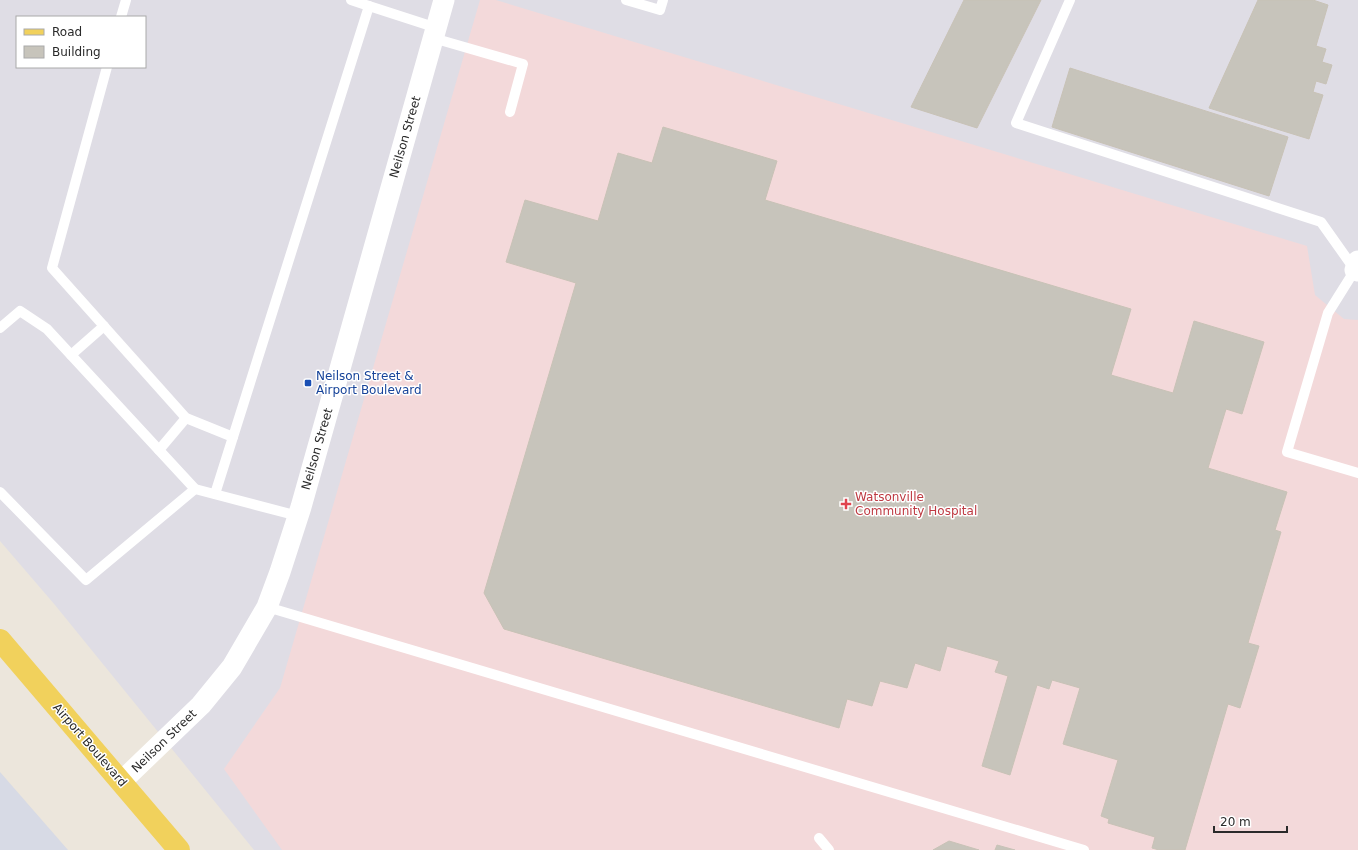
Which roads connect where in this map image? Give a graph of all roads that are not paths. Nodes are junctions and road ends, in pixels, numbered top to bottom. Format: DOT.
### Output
graph roads {
  1 [pos="126,0"];
  2 [pos="351,0"];
  3 [pos="444,0"];
  4 [pos="626,0"];
  5 [pos="663,0"];
  6 [pos="1070,0"];
  7 [pos="369,6"];
  8 [pos="121,16"];
  9 [pos="435,33"];
  10 [pos="107,68"];
  11 [pos="510,112"];
  12 [pos="1357,268"];
  13 [pos="104,326"];
  14 [pos="0,328"];
  15 [pos="71,355"];
  16 [pos="186,418"];
  17 [pos="233,437"];
  18 [pos="159,450"];
  19 [pos="1358,473"];
  20 [pos="195,489"];
  21 [pos="0,492"];
  22 [pos="215,494"];
  23 [pos="298,516"];
  24 [pos="267,607"];
  25 [pos="0,640"];
  26 [pos="121,782"];
  27 [pos="819,838"];
  28 [pos="179,850"];
  29 [pos="829,850"];
  30 [pos="1084,850"];
  1 -- 8 [label="lane"];
  2 -- 7 [label="lane"];
  3 -- 9 [label="street, Neilson Street"];
  4 -- 5 [label="lane"];
  6 -- 12 [label="lane"];
  7 -- 9 [label="lane"];
  7 -- 17 [label="lane"];
  9 -- 11 [label="lane"];
  9 -- 23 [label="street, Neilson Street"];
  10 -- 13 [label="lane"];
  12 -- 19 [label="lane"];
  13 -- 15 [label="lane"];
  13 -- 16 [label="lane"];
  14 -- 15 [label="lane"];
  15 -- 18 [label="lane"];
  16 -- 17 [label="lane"];
  16 -- 18 [label="lane"];
  17 -- 22 [label="lane"];
  18 -- 20 [label="lane"];
  20 -- 21 [label="lane"];
  20 -- 22 [label="lane"];
  22 -- 23 [label="lane"];
  23 -- 24 [label="street, Neilson Street"];
  24 -- 26 [label="street, Neilson Street"];
  24 -- 30 [label="lane"];
  25 -- 26 [label="main road, Airport Boulevard"];
  26 -- 28 [label="main road, Airport Boulevard"];
  27 -- 29 [label="lane"];
}
